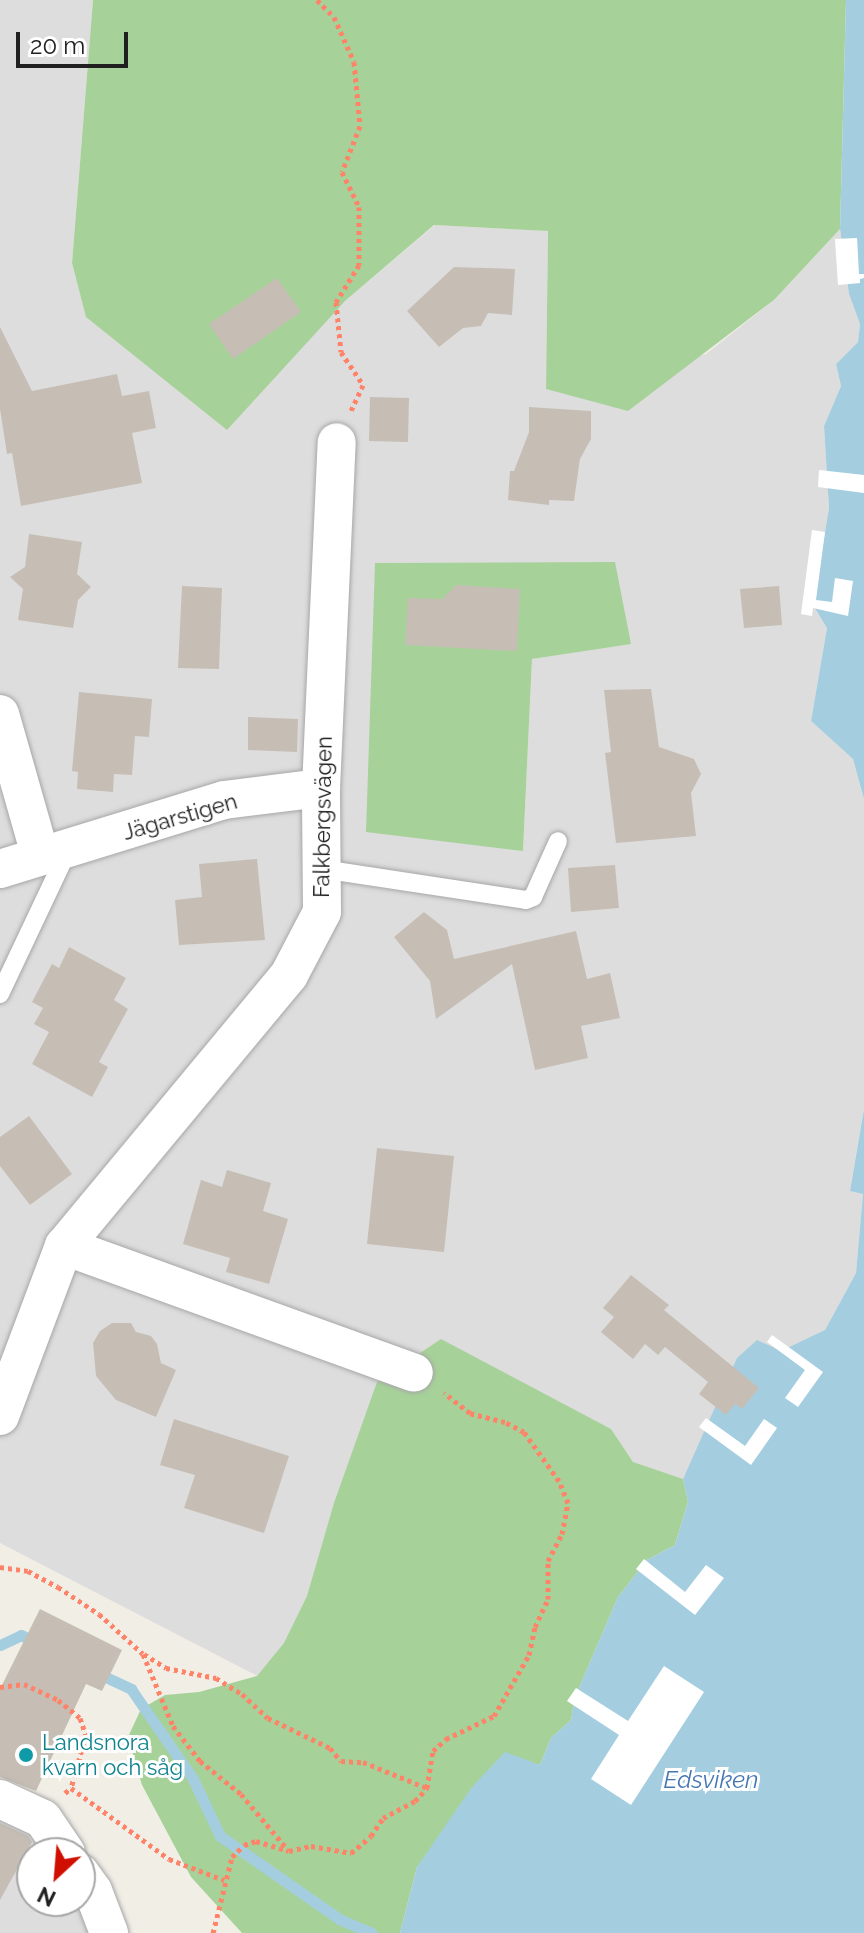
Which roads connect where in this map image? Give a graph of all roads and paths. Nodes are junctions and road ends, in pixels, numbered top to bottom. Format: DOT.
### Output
graph roads {
  1 [pos="317,0"];
  2 [pos="337,442"];
  3 [pos="0,714"];
  4 [pos="321,788"];
  5 [pos="558,841"];
  6 [pos="54,852"];
  7 [pos="0,869"];
  8 [pos="322,869"];
  9 [pos="0,994"];
  10 [pos="64,1246"];
  11 [pos="426,1380"];
  12 [pos="0,1416"];
  13 [pos="0,1567"];
  14 [pos="143,1654"];
  15 [pos="0,1687"];
  16 [pos="71,1788"];
  17 [pos="427,1788"];
  18 [pos="0,1799"];
  19 [pos="37,1816"];
  20 [pos="53,1837"];
  21 [pos="289,1851"];
  22 [pos="224,1880"];
  23 [pos="96,1899"];
  24 [pos="109,1933"];
  25 [pos="213,1933"];
  1 -- 2 [label="path"];
  2 -- 4 [label="street, Falkbergsvägen"];
  3 -- 6 [label="street"];
  4 -- 6 [label="street, Jägarstigen"];
  4 -- 8 [label="street, Falkbergsvägen"];
  5 -- 8 [label="lane"];
  6 -- 7 [label="street, Jägarstigen"];
  6 -- 9 [label="lane"];
  8 -- 10 [label="street, Falkbergsvägen"];
  10 -- 11 [label="street"];
  10 -- 12 [label="street, Falkbergsvägen"];
  11 -- 17 [label="path"];
  13 -- 14 [label="path"];
  14 -- 17 [label="path"];
  14 -- 21 [label="path"];
  15 -- 16 [label="path"];
  16 -- 19 [label="path"];
  16 -- 22 [label="path"];
  17 -- 21 [label="path"];
  18 -- 19 [label="street"];
  19 -- 20 [label="street"];
  21 -- 22 [label="path"];
  22 -- 25 [label="path"];
  23 -- 24 [label="street"];
}
